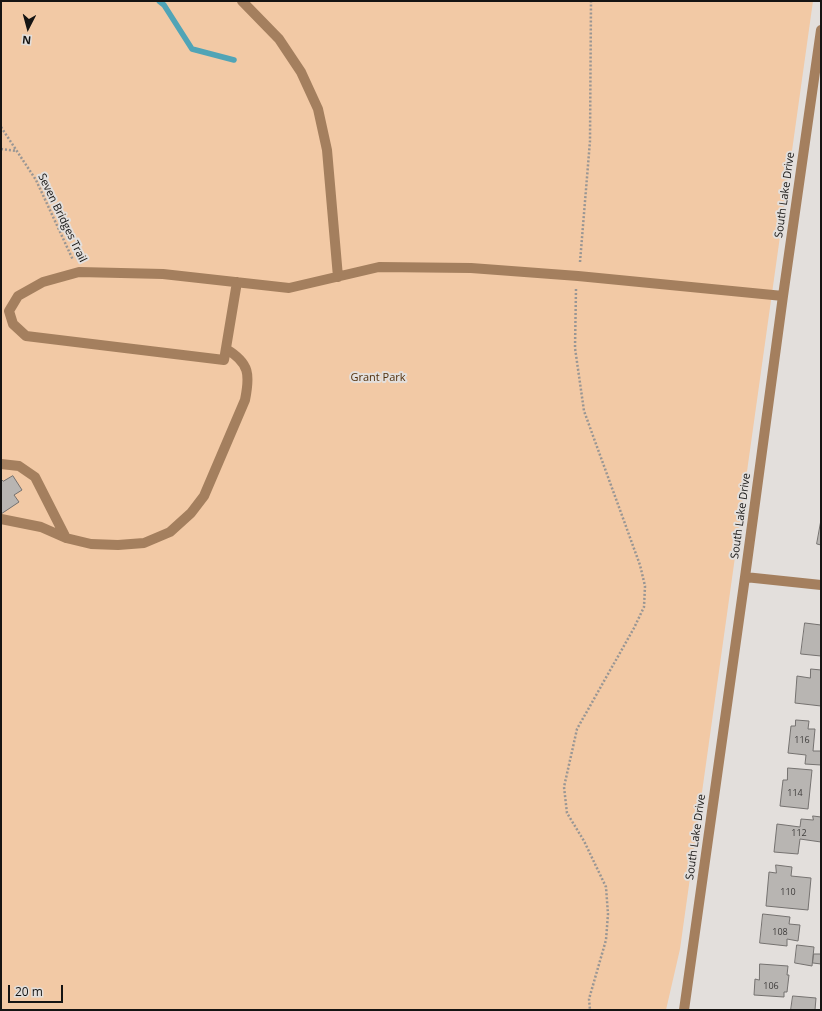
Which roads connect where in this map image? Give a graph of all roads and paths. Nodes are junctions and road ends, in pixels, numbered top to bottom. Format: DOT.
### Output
graph roads {
  1 [pos="242,1"];
  2 [pos="591,1"];
  3 [pos="821,30"];
  4 [pos="1,128"];
  5 [pos="1,149"];
  6 [pos="17,152"];
  7 [pos="580,265"];
  8 [pos="79,272"];
  9 [pos="338,277"];
  10 [pos="237,282"];
  11 [pos="576,288"];
  12 [pos="783,296"];
  13 [pos="226,348"];
  14 [pos="1,464"];
  15 [pos="1,518"];
  16 [pos="66,538"];
  17 [pos="745,577"];
  18 [pos="821,585"];
  19 [pos="683,1008"];
  20 [pos="590,1010"];
  1 -- 9 [label="street"];
  2 -- 7 [label="path"];
  3 -- 12 [label="street, South Lake Drive"];
  4 -- 6 [label="path, Seven Bridges Trail"];
  5 -- 6 [label="path"];
  6 -- 8 [label="path, Seven Bridges Trail"];
  8 -- 10 [label="street"];
  8 -- 13 [label="street"];
  9 -- 10 [label="street"];
  9 -- 12 [label="street"];
  10 -- 13 [label="street"];
  11 -- 20 [label="path"];
  12 -- 17 [label="street, South Lake Drive"];
  13 -- 16 [label="street"];
  14 -- 16 [label="street"];
  15 -- 16 [label="street"];
  17 -- 18 [label="street"];
  17 -- 19 [label="street, South Lake Drive"];
}
